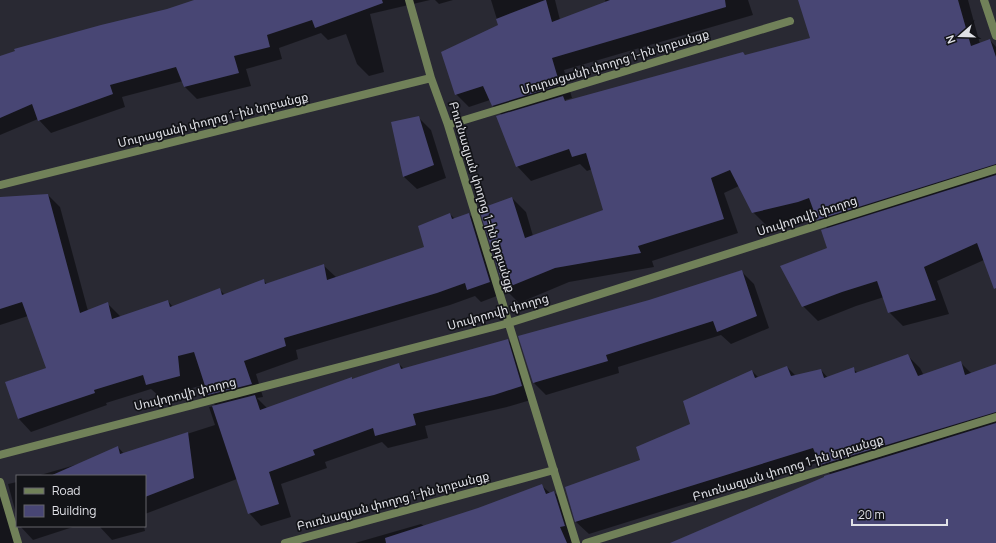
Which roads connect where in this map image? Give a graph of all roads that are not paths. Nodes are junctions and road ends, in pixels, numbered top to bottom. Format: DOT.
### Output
graph roads {
  1 [pos="408,0"];
  2 [pos="984,0"];
  3 [pos="790,21"];
  4 [pos="996,36"];
  5 [pos="431,78"];
  6 [pos="448,125"];
  7 [pos="996,169"];
  8 [pos="0,185"];
  9 [pos="509,324"];
  10 [pos="996,417"];
  11 [pos="0,454"];
  12 [pos="554,470"];
  13 [pos="0,482"];
  14 [pos="18,543"];
  15 [pos="285,543"];
  16 [pos="576,543"];
  17 [pos="586,543"];
  1 -- 5 [label="street, Բուռնազյան փողոց 1-ին նրբանցք"];
  2 -- 4 [label="street"];
  3 -- 6 [label="street, Մուրացանի փողոց 1-ին նրբանցք"];
  5 -- 6 [label="street, Բուռնազյան փողոց 1-ին նրբանցք"];
  5 -- 8 [label="street, Մուրացանի փողոց 1-ին նրբանցք"];
  6 -- 9 [label="street, Բուռնազյան փողոց 1-ին նրբանցք"];
  7 -- 9 [label="street, Սուվորովի փողոց"];
  9 -- 11 [label="street, Սուվորովի փողոց"];
  9 -- 12 [label="street, Բուռնազյան փողոց 1-ին նրբանցք"];
  10 -- 17 [label="street, Բուռնազյան փողոց 1-ին նրբանցք"];
  12 -- 15 [label="street, Բուռնազյան փողոց 1-ին նրբանցք"];
  12 -- 16 [label="street, Բուռնազյան փողոց 1-ին նրբանցք"];
  13 -- 14 [label="street"];
}
